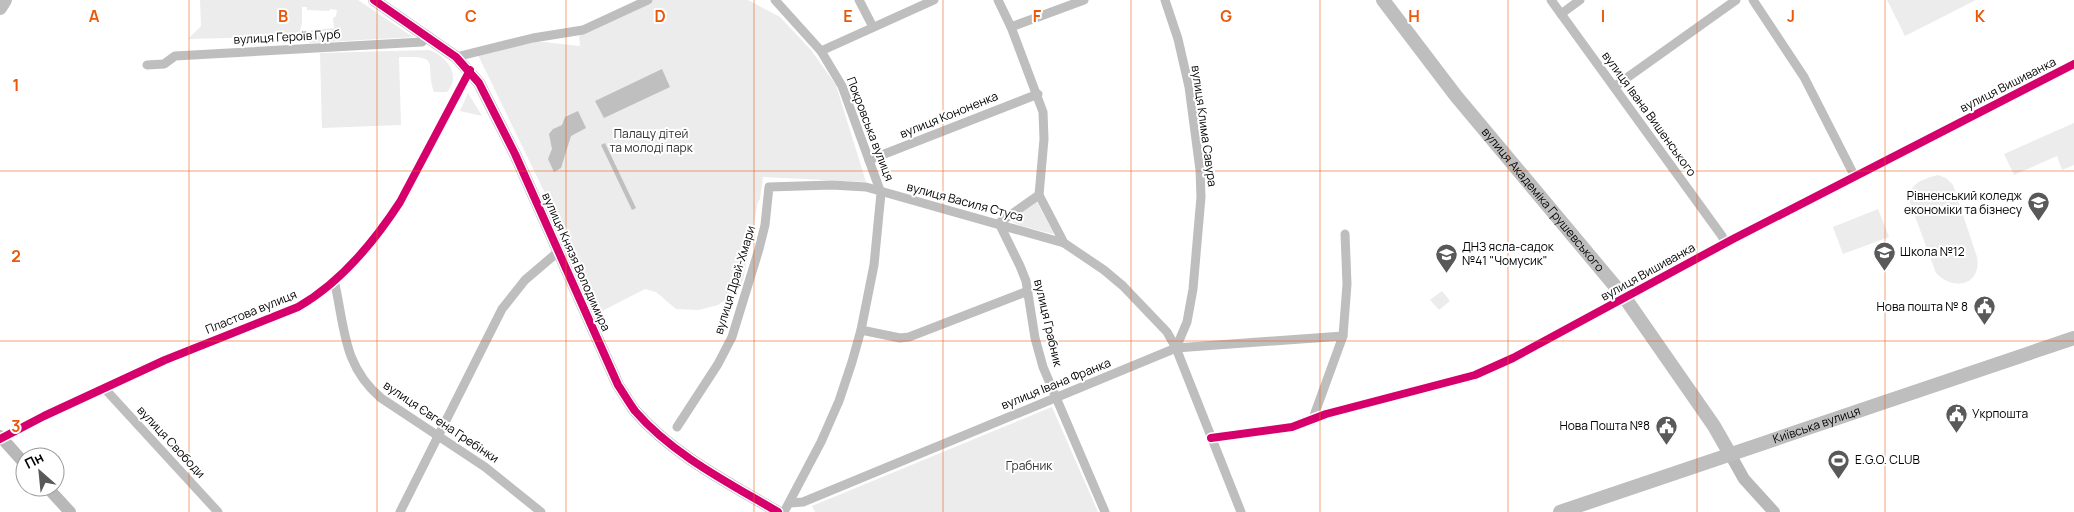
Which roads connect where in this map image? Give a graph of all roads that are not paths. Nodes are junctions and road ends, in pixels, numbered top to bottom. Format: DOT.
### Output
graph roads {
  1 [pos="5,0"];
  2 [pos="374,0"];
  3 [pos="648,0"];
  4 [pos="775,0"];
  5 [pos="860,0"];
  6 [pos="934,0"];
  7 [pos="998,0"];
  8 [pos="1084,0"];
  9 [pos="1166,0"];
  10 [pos="1383,0"];
  11 [pos="1551,0"];
  12 [pos="1580,0"];
  13 [pos="1736,0"];
  14 [pos="1753,0"];
  15 [pos="0,8"];
  16 [pos="1561,14"];
  17 [pos="873,27"];
  18 [pos="1011,27"];
  19 [pos="428,36"];
  20 [pos="821,51"];
  21 [pos="456,57"];
  22 [pos="2074,64"];
  23 [pos="147,65"];
  24 [pos="470,70"];
  25 [pos="1614,88"];
  26 [pos="1038,94"];
  27 [pos="869,160"];
  28 [pos="1856,177"];
  29 [pos="769,187"];
  30 [pos="880,193"];
  31 [pos="1039,195"];
  32 [pos="999,223"];
  33 [pos="1345,234"];
  34 [pos="1064,243"];
  35 [pos="1725,243"];
  36 [pos="559,251"];
  37 [pos="334,280"];
  38 [pos="1028,291"];
  39 [pos="1625,298"];
  40 [pos="861,330"];
  41 [pos="1343,336"];
  42 [pos="2074,338"];
  43 [pos="1176,348"];
  44 [pos="105,389"];
  45 [pos="1056,397"];
  46 [pos="1312,421"];
  47 [pos="678,427"];
  48 [pos="438,437"];
  49 [pos="1,438"];
  50 [pos="1211,438"];
  51 [pos="15,453"];
  52 [pos="1730,454"];
  53 [pos="56,497"];
  54 [pos="790,503"];
  55 [pos="70,512"];
  56 [pos="218,512"];
  57 [pos="400,512"];
  58 [pos="541,512"];
  59 [pos="778,512"];
  60 [pos="784,512"];
  61 [pos="1106,512"];
  62 [pos="1241,512"];
  63 [pos="1560,512"];
  64 [pos="1774,512"];
  1 -- 15 [label="main road"];
  2 -- 19 [label="street, вулиця Князя Володимира"];
  3 -- 21 [label="street"];
  4 -- 20 [label="street, Покровська вулиця"];
  5 -- 17 [label="street"];
  6 -- 17 [label="street"];
  7 -- 18 [label="street"];
  8 -- 18 [label="street"];
  9 -- 43 [label="street, вулиця Клима Савура"];
  10 -- 39 [label="main road, вулиця Академіка Грушевського"];
  11 -- 16 [label="street, вулиця Івана Вишенського"];
  12 -- 16 [label="street"];
  13 -- 25 [label="street"];
  14 -- 28 [label="street"];
  16 -- 25 [label="street, вулиця Івана Вишенського"];
  17 -- 20 [label="street"];
  18 -- 26 [label="street"];
  19 -- 21 [label="street, вулиця Князя Володимира"];
  19 -- 23 [label="street, вулиця Героїв Гурб"];
  20 -- 27 [label="street, Покровська вулиця"];
  21 -- 24 [label="street, вулиця Князя Володимира"];
  22 -- 28 [label="street, вулиця Вишиванка"];
  24 -- 36 [label="street, вулиця Князя Володимира"];
  24 -- 37 [label="street, Пластова вулиця"];
  25 -- 35 [label="street, вулиця Івана Вишенського"];
  26 -- 27 [label="street, вулиця Кононенка"];
  26 -- 31 [label="street"];
  27 -- 30 [label="street, Покровська вулиця"];
  28 -- 35 [label="street, вулиця Вишиванка"];
  29 -- 30 [label="street, вулиця Василя Стуса"];
  29 -- 47 [label="street, вулиця Драй-Хмари"];
  30 -- 32 [label="street, вулиця Василя Стуса"];
  30 -- 40 [label="street, Покровська вулиця"];
  31 -- 32 [label="street"];
  31 -- 34 [label="street"];
  32 -- 34 [label="street, вулиця Василя Стуса"];
  32 -- 38 [label="street, вулиця Грабник"];
  33 -- 41 [label="street"];
  34 -- 43 [label="street"];
  35 -- 39 [label="street, вулиця Вишиванка"];
  36 -- 48 [label="street"];
  36 -- 59 [label="street, вулиця Князя Володимира"];
  37 -- 44 [label="street, Пластова вулиця"];
  37 -- 48 [label="street, вулиця Євгена Гребінки"];
  38 -- 40 [label="street"];
  38 -- 45 [label="street, вулиця Грабник"];
  39 -- 46 [label="street, вулиця Вишиванка"];
  39 -- 52 [label="main road, вулиця Академіка Грушевського"];
  40 -- 54 [label="street, Покровська вулиця"];
  41 -- 43 [label="street, вулиця Івана Франка"];
  41 -- 46 [label="street"];
  42 -- 52 [label="main road, Київська вулиця"];
  43 -- 45 [label="street, вулиця Івана Франка"];
  43 -- 50 [label="street"];
  44 -- 49 [label="street, Пластова вулиця"];
  44 -- 56 [label="street, вулиця Свободи"];
  45 -- 54 [label="street, вулиця Івана Франка"];
  45 -- 61 [label="street, вулиця Грабник"];
  46 -- 50 [label="street, вулиця Вишиванка"];
  48 -- 57 [label="street"];
  48 -- 58 [label="street, вулиця Євгена Гребінки"];
  49 -- 51 [label="street"];
  50 -- 62 [label="street"];
  52 -- 63 [label="main road, Київська вулиця"];
  52 -- 64 [label="street"];
  53 -- 55 [label="street"];
  54 -- 60 [label="street, Покровська вулиця"];
}
